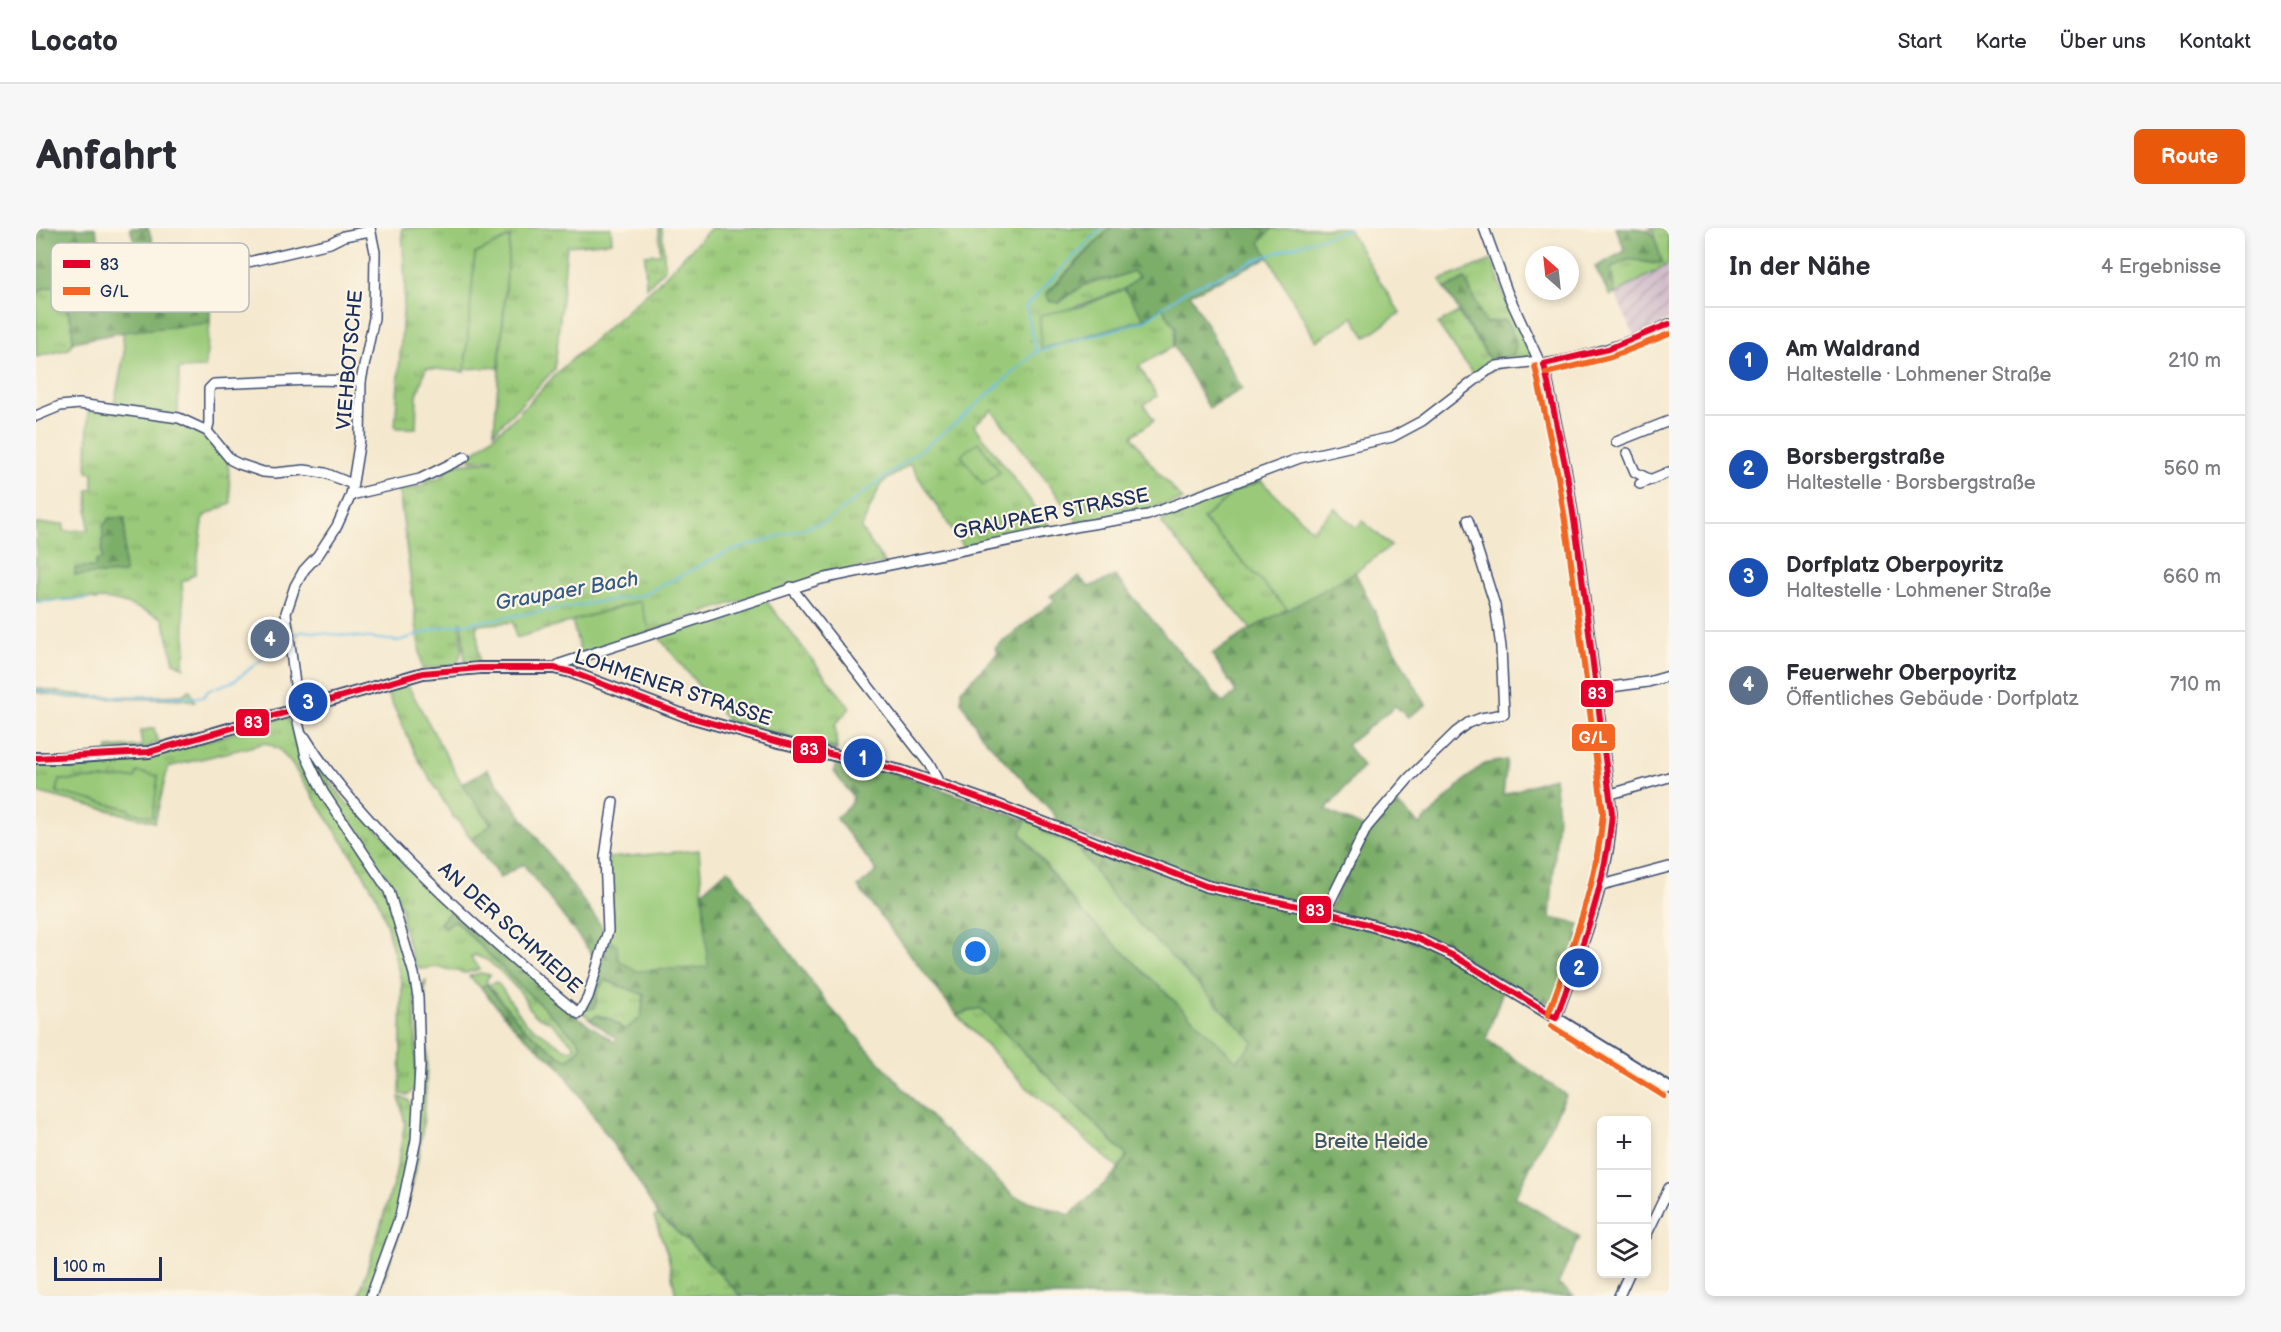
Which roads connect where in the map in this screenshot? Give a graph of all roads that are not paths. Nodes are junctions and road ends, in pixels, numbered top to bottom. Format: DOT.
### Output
graph roads {
  1 [pos="1484,228"];
  2 [pos="370,229"];
  3 [pos="249,262"];
  4 [pos="1669,324"];
  5 [pos="1541,363"];
  6 [pos="362,381"];
  7 [pos="36,416"];
  8 [pos="1669,421"];
  9 [pos="207,431"];
  10 [pos="1616,442"];
  11 [pos="1627,453"];
  12 [pos="465,457"];
  13 [pos="1669,472"];
  14 [pos="1651,480"];
  15 [pos="352,484"];
  16 [pos="1640,484"];
  17 [pos="351,495"];
  18 [pos="1468,520"];
  19 [pos="790,587"];
  20 [pos="554,668"];
  21 [pos="1669,676"];
  22 [pos="1596,689"];
  23 [pos="296,710"];
  24 [pos="300,730"];
  25 [pos="36,758"];
  26 [pos="1669,777"];
  27 [pos="936,783"];
  28 [pos="1611,794"];
  29 [pos="613,802"];
  30 [pos="1669,867"];
  31 [pos="1602,885"];
  32 [pos="1325,912"];
  33 [pos="1556,1018"];
  34 [pos="1669,1088"];
  35 [pos="1669,1188"];
  36 [pos="1651,1227"];
  37 [pos="1627,1278"];
  38 [pos="371,1296"];
  39 [pos="1618,1296"];
  1 -- 5 [label="street"];
  2 -- 3 [label="street"];
  2 -- 6 [label="street, VIEHBOTSCHE"];
  4 -- 5 [label="street, GRAUPAER STRASSE"];
  5 -- 19 [label="street, GRAUPAER STRASSE"];
  5 -- 22 [label="street"];
  6 -- 9 [label="street"];
  6 -- 15 [label="street, VIEHBOTSCHE"];
  7 -- 9 [label="street"];
  8 -- 10 [label="street"];
  9 -- 15 [label="street"];
  11 -- 14 [label="street"];
  12 -- 17 [label="street"];
  13 -- 14 [label="street"];
  14 -- 16 [label="street"];
  15 -- 17 [label="street, VIEHBOTSCHE"];
  17 -- 23 [label="street, VIEHBOTSCHE"];
  18 -- 32 [label="street"];
  19 -- 20 [label="street, GRAUPAER STRASSE"];
  19 -- 27 [label="street"];
  20 -- 23 [label="main road, LOHMENER STRASSE"];
  20 -- 27 [label="main road, LOHMENER STRASSE"];
  21 -- 22 [label="street"];
  22 -- 28 [label="street"];
  23 -- 24 [label="street, VIEHBOTSCHE"];
  23 -- 25 [label="main road, LOHMENER STRASSE"];
  24 -- 29 [label="street, AN DER SCHMIEDE"];
  24 -- 38 [label="street, VIEHBOTSCHE"];
  26 -- 28 [label="street"];
  27 -- 32 [label="main road, LOHMENER STRASSE"];
  28 -- 31 [label="street"];
  30 -- 31 [label="street"];
  31 -- 33 [label="street"];
  32 -- 33 [label="main road, LOHMENER STRASSE"];
  33 -- 34 [label="main road, LOHMENER STRASSE"];
  35 -- 36 [label="street"];
  37 -- 39 [label="street"];
}
